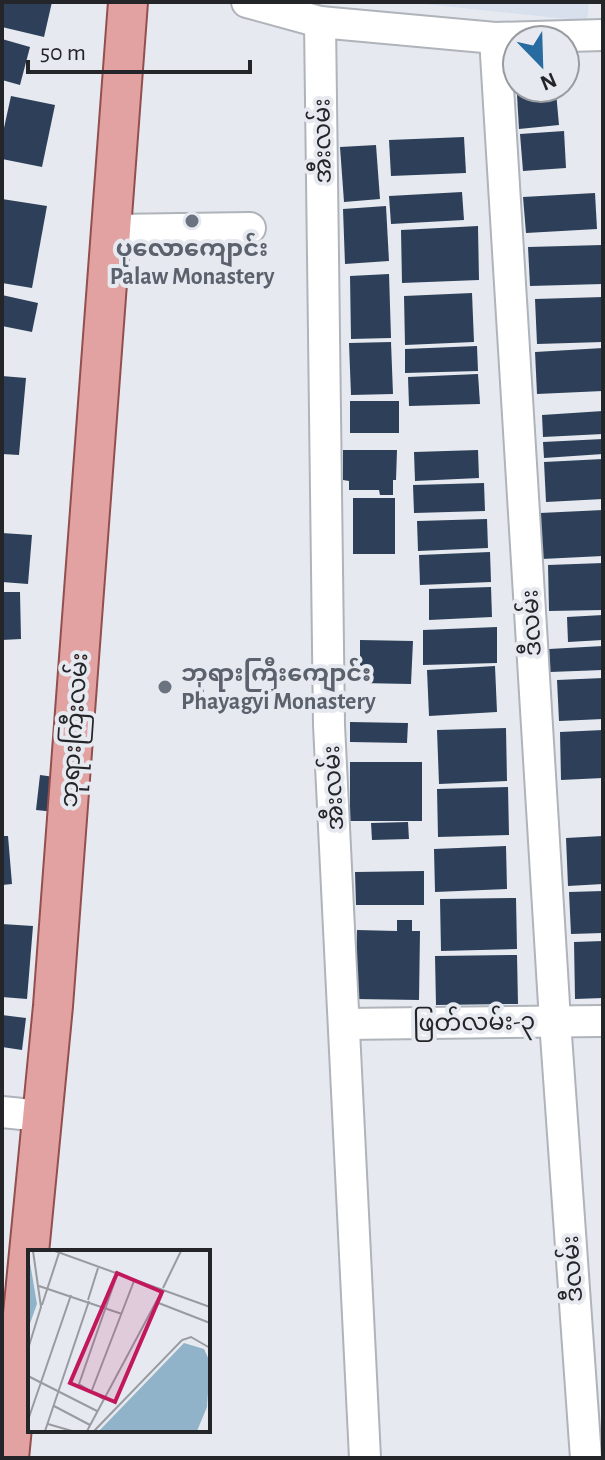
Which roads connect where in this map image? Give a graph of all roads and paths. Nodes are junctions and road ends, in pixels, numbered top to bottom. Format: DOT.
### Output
graph roads {
  1 [pos="128,2"];
  2 [pos="247,2"];
  3 [pos="320,22"];
  4 [pos="603,35"];
  5 [pos="495,38"];
  6 [pos="250,228"];
  7 [pos="113,230"];
  8 [pos="555,1021"];
  9 [pos="603,1021"];
  10 [pos="345,1024"];
  11 [pos="2,1112"];
  12 [pos="42,1116"];
  13 [pos="12,1326"];
  14 [pos="9,1458"];
  15 [pos="365,1458"];
  16 [pos="586,1458"];
  1 -- 7 [label="main road, ဘုရားကြီးလမ်း"];
  2 -- 3 [label="street"];
  3 -- 5 [label="street"];
  3 -- 10 [label="street, အီးလမ်း"];
  4 -- 5 [label="street"];
  5 -- 8 [label="street, ဒီလမ်း"];
  6 -- 7 [label="street"];
  7 -- 12 [label="main road, ဘုရားကြီးလမ်း"];
  8 -- 9 [label="street, ဖြတ်လမ်း-၃"];
  8 -- 10 [label="street, ဖြတ်လမ်း-၃"];
  8 -- 16 [label="street, ဒီလမ်း"];
  10 -- 15 [label="street, အီးလမ်း"];
  11 -- 12 [label="street"];
  12 -- 13 [label="main road, ဘုရားကြီးလမ်း"];
  13 -- 14 [label="main road, ဘုရားကြီးလမ်း"];
}
